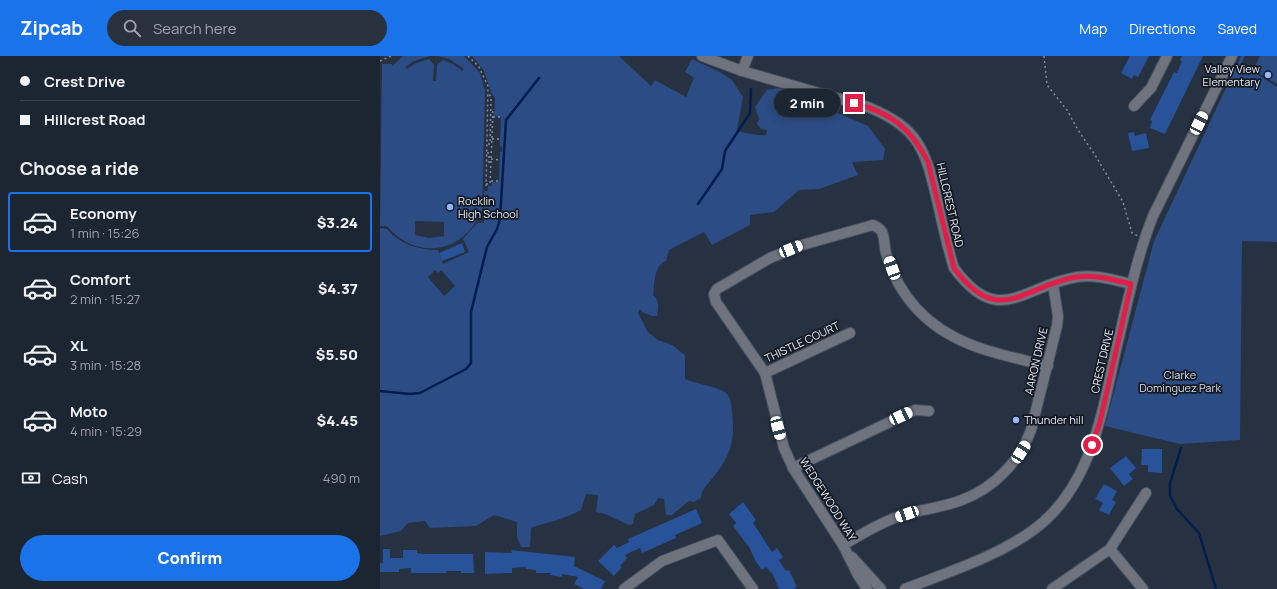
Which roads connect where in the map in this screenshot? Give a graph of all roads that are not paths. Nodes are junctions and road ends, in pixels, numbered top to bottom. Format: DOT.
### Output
graph roads {
  1 [pos="702,56"];
  2 [pos="748,56"];
  3 [pos="1167,56"];
  4 [pos="1232,56"];
  5 [pos="742,71"];
  6 [pos="1134,106"];
  7 [pos="1053,284"];
  8 [pos="1131,284"];
  9 [pos="850,333"];
  10 [pos="1048,366"];
  11 [pos="765,373"];
  12 [pos="929,411"];
  13 [pos="793,468"];
  14 [pos="1146,492"];
  15 [pos="843,545"];
  16 [pos="1110,549"];
  17 [pos="862,573"];
  18 [pos="624,589"];
  19 [pos="753,589"];
  20 [pos="867,589"];
  21 [pos="881,589"];
  22 [pos="905,589"];
  23 [pos="1052,589"];
  24 [pos="1143,589"];
  1 -- 5 [label="street, HILLCREST ROAD"];
  2 -- 5 [label="street"];
  3 -- 6 [label="street"];
  4 -- 8 [label="street, CREST DRIVE"];
  5 -- 7 [label="street, HILLCREST ROAD"];
  7 -- 8 [label="street, HILLCREST ROAD"];
  7 -- 10 [label="street, AARON DRIVE"];
  8 -- 22 [label="street, CREST DRIVE"];
  9 -- 11 [label="street, THISTLE COURT"];
  10 -- 11 [label="street, WEDGEWOOD WAY"];
  10 -- 15 [label="street, AARON DRIVE"];
  11 -- 13 [label="street, WEDGEWOOD WAY"];
  12 -- 13 [label="street"];
  13 -- 15 [label="street, WEDGEWOOD WAY"];
  14 -- 16 [label="street"];
  15 -- 17 [label="street, WEDGEWOOD WAY"];
  16 -- 23 [label="street"];
  16 -- 24 [label="street"];
  17 -- 20 [label="street, WEDGEWOOD WAY"];
  17 -- 21 [label="street, WEDGEWOOD WAY"];
  18 -- 19 [label="street"];
}
